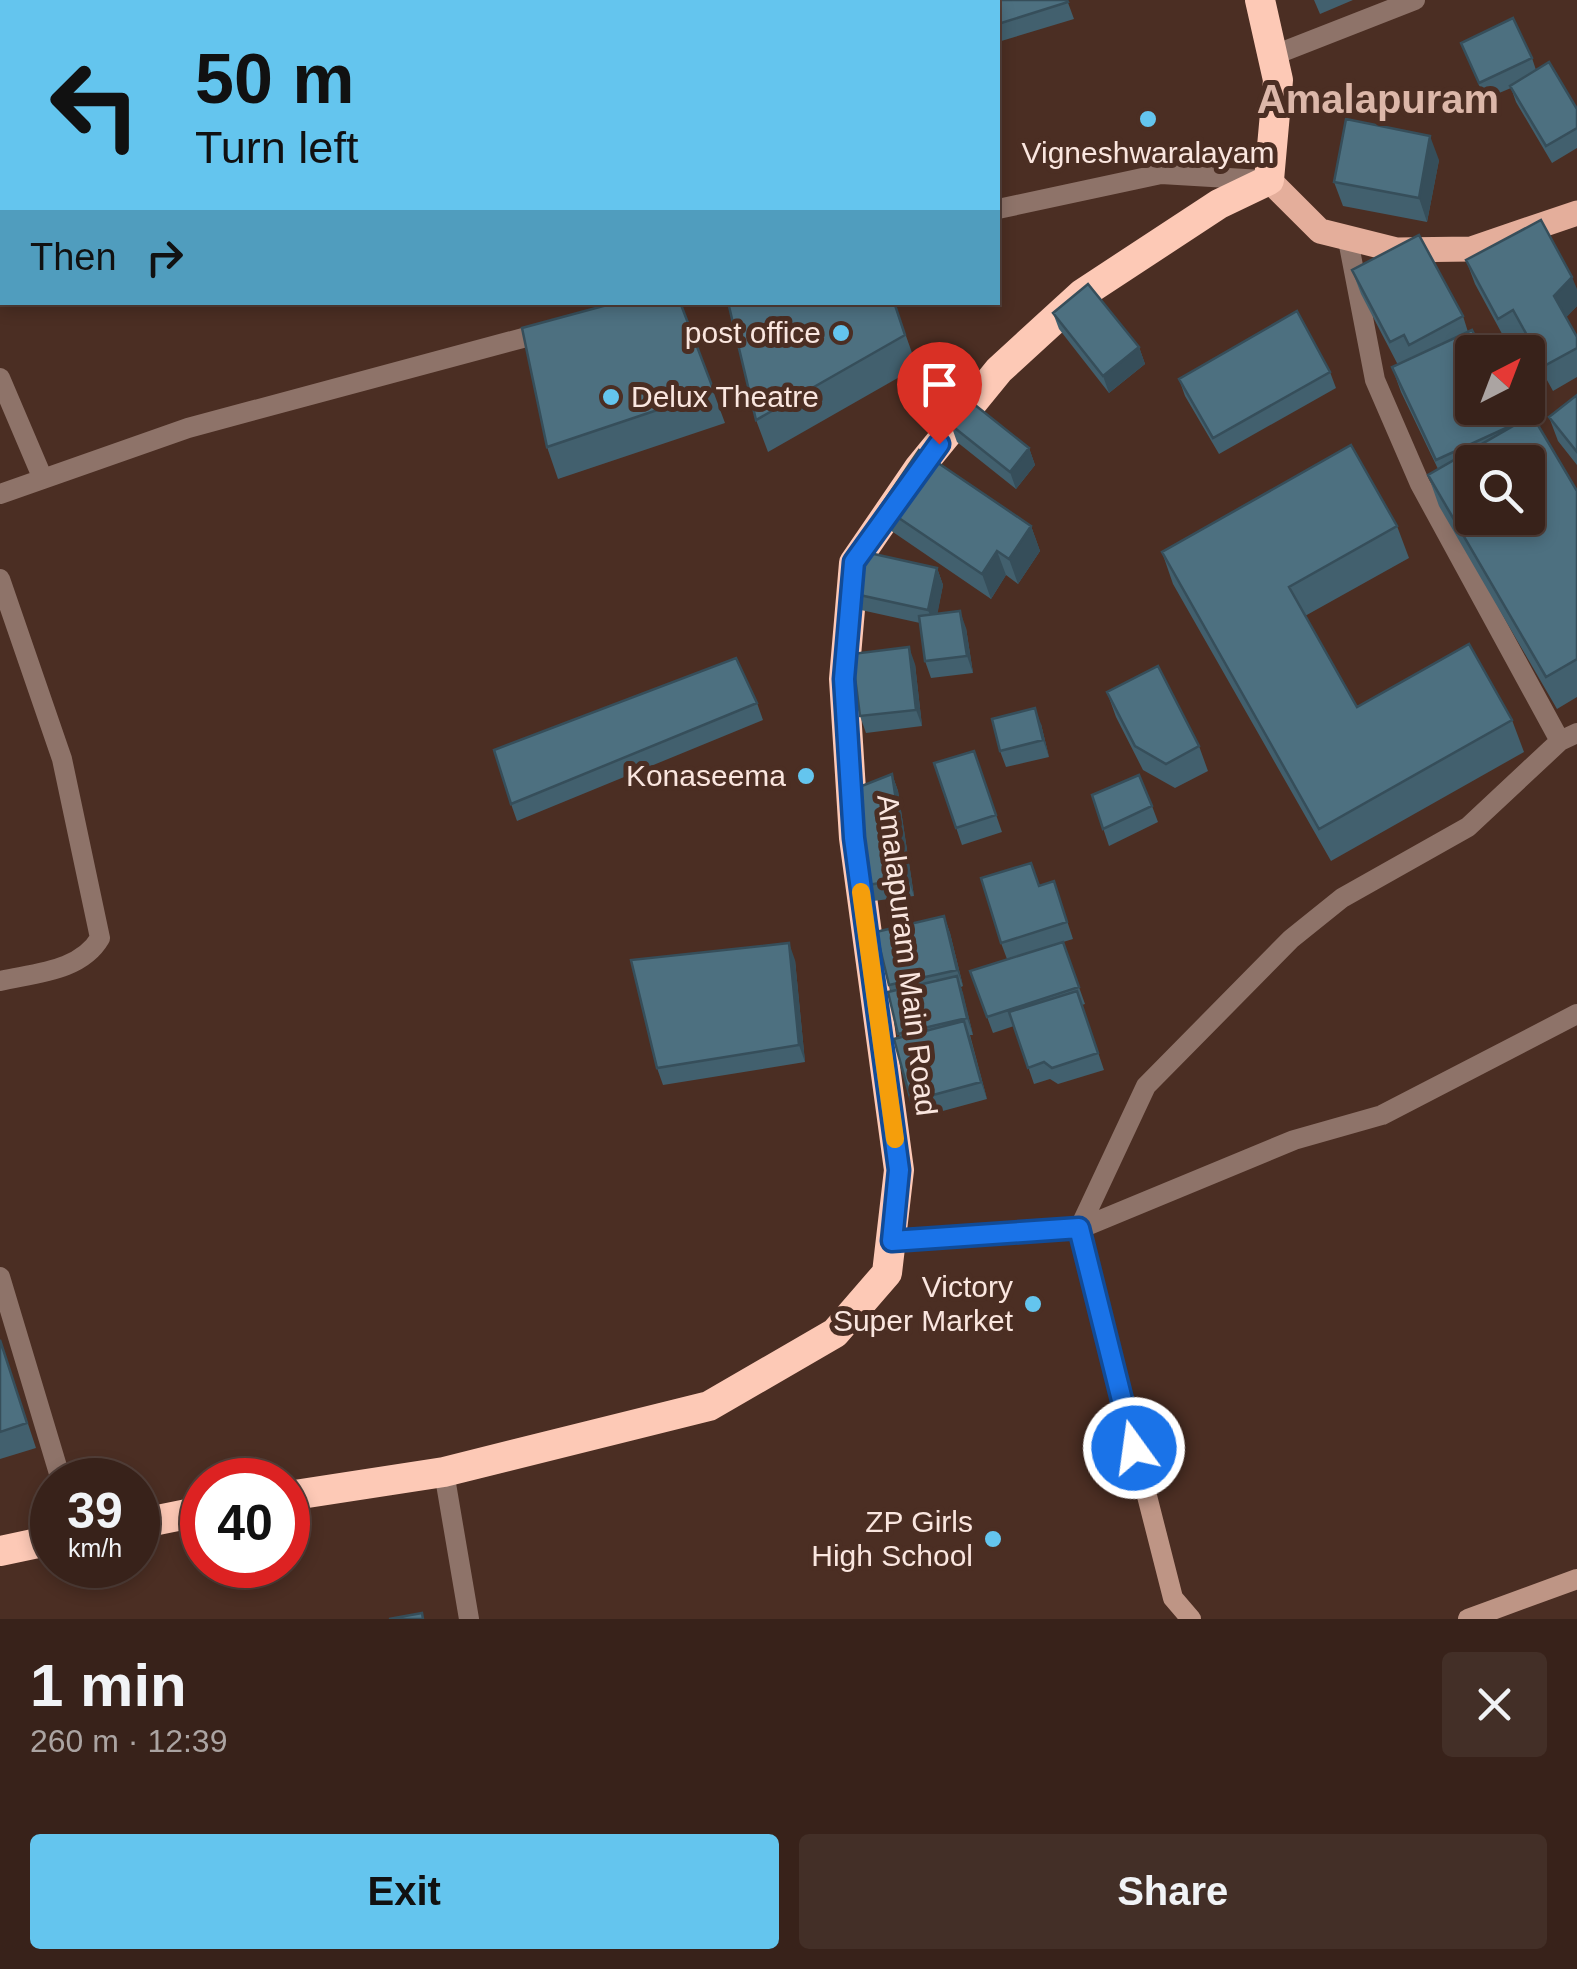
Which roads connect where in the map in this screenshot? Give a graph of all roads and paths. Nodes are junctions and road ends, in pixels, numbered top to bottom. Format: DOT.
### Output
graph roads {
  1 [pos="1260,0"];
  2 [pos="1415,0"];
  3 [pos="1272,56"];
  4 [pos="1269,180"];
  5 [pos="1000,209"];
  6 [pos="1577,213"];
  7 [pos="1348,240"];
  8 [pos="563,327"];
  9 [pos="0,378"];
  10 [pos="43,479"];
  11 [pos="0,494"];
  12 [pos="0,579"];
  13 [pos="1568,737"];
  14 [pos="0,982"];
  15 [pos="1577,1014"];
  16 [pos="1079,1228"];
  17 [pos="892,1241"];
  18 [pos="0,1277"];
  19 [pos="55,1458"];
  20 [pos="444,1472"];
  21 [pos="310,1493"];
  22 [pos="30,1544"];
  23 [pos="0,1550"];
  24 [pos="1577,1579"];
  25 [pos="469,1619"];
  26 [pos="1192,1619"];
  27 [pos="1468,1619"];
  1 -- 3 [label="highway"];
  2 -- 3 [label="street"];
  3 -- 4 [label="highway"];
  4 -- 5 [label="street"];
  4 -- 7 [label="main road"];
  4 -- 17 [label="highway, Amalapuram Main Road"];
  6 -- 7 [label="main road"];
  7 -- 13 [label="street"];
  8 -- 10 [label="street"];
  9 -- 10 [label="street"];
  10 -- 11 [label="street"];
  12 -- 14 [label="street"];
  13 -- 16 [label="street"];
  15 -- 16 [label="street"];
  16 -- 17 [label="street"];
  16 -- 26 [label="street"];
  17 -- 20 [label="highway, Amalapuram Main Road"];
  18 -- 19 [label="street"];
  20 -- 21 [label="highway, Amalapuram Main Road"];
  20 -- 25 [label="street"];
  22 -- 23 [label="highway"];
  24 -- 27 [label="street"];
}
